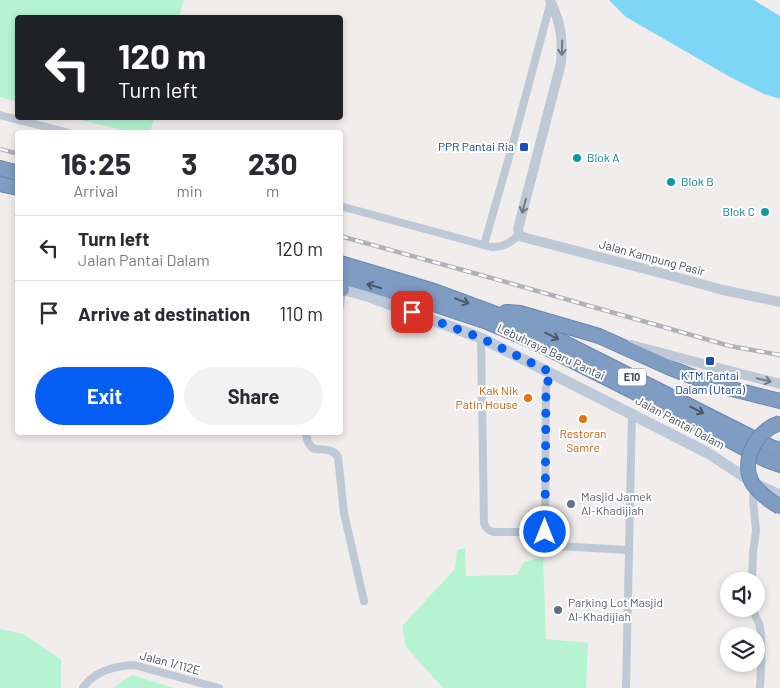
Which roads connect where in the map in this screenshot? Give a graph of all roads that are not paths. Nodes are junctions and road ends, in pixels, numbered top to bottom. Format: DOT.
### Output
graph roads {
  1 [pos="551,1"];
  2 [pos="0,115"];
  3 [pos="15,119"];
  4 [pos="19,120"];
  5 [pos="58,130"];
  6 [pos="0,168"];
  7 [pos="15,172"];
  8 [pos="0,184"];
  9 [pos="15,187"];
  10 [pos="343,207"];
  11 [pos="519,235"];
  12 [pos="484,245"];
  13 [pos="343,264"];
  14 [pos="343,284"];
  15 [pos="343,285"];
  16 [pos="780,302"];
  17 [pos="490,311"];
  18 [pos="599,336"];
  19 [pos="481,338"];
  20 [pos="552,373"];
  21 [pos="780,384"];
  22 [pos="780,401"];
  23 [pos="632,413"];
  24 [pos="780,423"];
  25 [pos="307,435"];
  26 [pos="780,450"];
  27 [pos="780,465"];
  28 [pos="755,484"];
  29 [pos="780,494"];
  30 [pos="780,507"];
  31 [pos="545,532"];
  32 [pos="629,550"];
  33 [pos="752,572"];
  34 [pos="364,601"];
  35 [pos="756,617"];
  36 [pos="83,688"];
  37 [pos="219,688"];
  38 [pos="626,688"];
  39 [pos="760,688"];
  1 -- 11 [label="street, one-way"];
  1 -- 12 [label="street"];
  2 -- 3 [label="street"];
  4 -- 5 [label="street"];
  6 -- 7 [label="highway"];
  8 -- 9 [label="highway"];
  10 -- 12 [label="street"];
  11 -- 12 [label="street"];
  11 -- 16 [label="street, Jalan Kampung Pasir"];
  13 -- 17 [label="highway, Lebuhraya Baru Pantai / E10, one-way"];
  27 -- 14 [label="highway, Lebuhraya Baru Pantai / E10, one-way"];
  15 -- 19 [label="main road, Jalan Pantai Dalam"];
  17 -- 18 [label="highway"];
  17 -- 26 [label="highway, Lebuhraya Baru Pantai / E10, one-way"];
  18 -- 21 [label="street, one-way"];
  18 -- 22 [label="highway"];
  19 -- 20 [label="main road, Jalan Pantai Dalam"];
  19 -- 31 [label="street"];
  20 -- 23 [label="main road, Jalan Pantai Dalam"];
  20 -- 31 [label="street"];
  23 -- 28 [label="main road, Jalan Pantai Dalam"];
  23 -- 32 [label="street"];
  24 -- 30 [label="highway, bridge"];
  25 -- 34 [label="street"];
  28 -- 29 [label="main road, Jalan Pantai Dalam"];
  28 -- 33 [label="street"];
  31 -- 32 [label="street"];
  32 -- 38 [label="street"];
  35 -- 39 [label="street"];
  36 -- 37 [label="street, Jalan 1/112E"];
}
